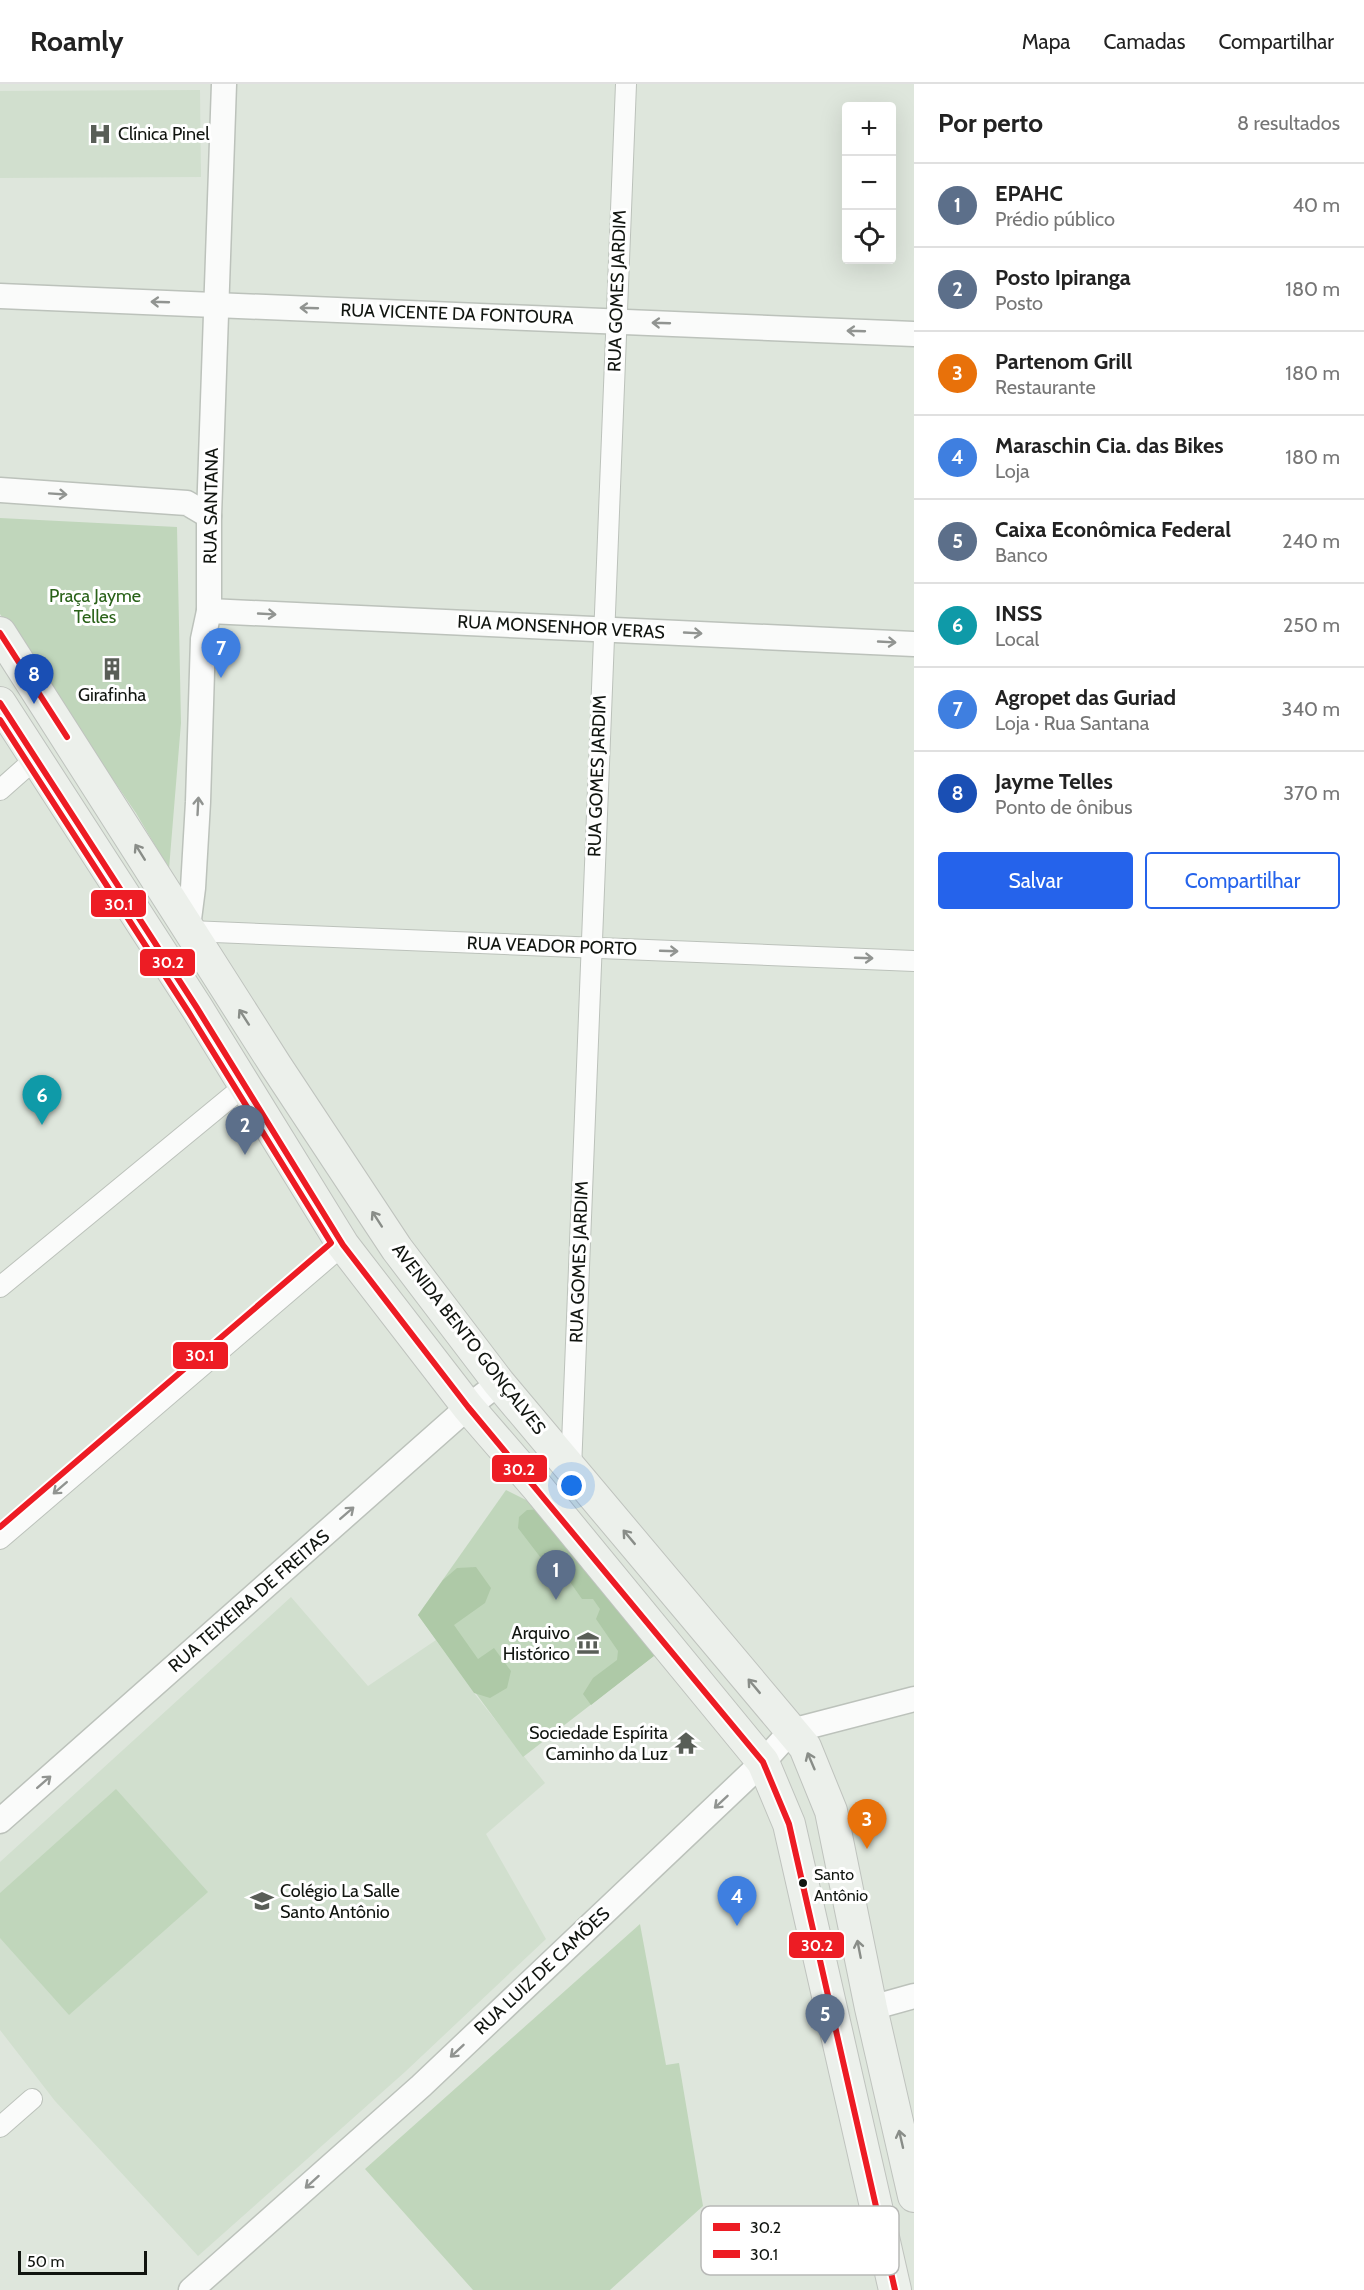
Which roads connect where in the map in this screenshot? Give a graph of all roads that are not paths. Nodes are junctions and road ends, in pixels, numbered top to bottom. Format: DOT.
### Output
graph roads {
  1 [pos="224,84"];
  2 [pos="626,84"];
  3 [pos="0,296"];
  4 [pos="218,304"];
  5 [pos="616,321"];
  6 [pos="914,334"];
  7 [pos="210,489"];
  8 [pos="0,490"];
  9 [pos="187,503"];
  10 [pos="209,516"];
  11 [pos="209,611"];
  12 [pos="603,629"];
  13 [pos="0,633"];
  14 [pos="914,644"];
  15 [pos="0,703"];
  16 [pos="35,759"];
  17 [pos="0,790"];
  18 [pos="189,929"];
  19 [pos="590,947"];
  20 [pos="914,960"];
  21 [pos="243,1087"];
  22 [pos="343,1245"];
  23 [pos="0,1287"];
  24 [pos="499,1383"];
  25 [pos="468,1407"];
  26 [pos="571,1468"];
  27 [pos="0,1539"];
  28 [pos="914,1700"];
  29 [pos="791,1731"];
  30 [pos="763,1762"];
  31 [pos="0,1821"];
  32 [pos="914,1996"];
  33 [pos="870,2007"];
  34 [pos="32,2099"];
  35 [pos="0,2127"];
  36 [pos="914,2196"];
  37 [pos="876,2206"];
  38 [pos="892,2275"];
  39 [pos="191,2290"];
  40 [pos="895,2290"];
  1 -- 4 [label="street, RUA SANTANA"];
  2 -- 5 [label="street, RUA GOMES JARDIM"];
  4 -- 3 [label="street, RUA VICENTE DA FONTOURA, one-way"];
  5 -- 4 [label="street, RUA VICENTE DA FONTOURA, one-way"];
  4 -- 7 [label="street, RUA SANTANA"];
  6 -- 5 [label="street, RUA VICENTE DA FONTOURA, one-way"];
  5 -- 12 [label="street, RUA GOMES JARDIM"];
  7 -- 9 [label="street"];
  7 -- 10 [label="street, RUA SANTANA"];
  8 -- 9 [label="street, one-way"];
  9 -- 10 [label="street"];
  10 -- 11 [label="street, RUA SANTANA"];
  11 -- 12 [label="street, RUA MONSENHOR VERAS, one-way"];
  18 -- 11 [label="street, RUA SANTANA, one-way"];
  12 -- 14 [label="street, RUA MONSENHOR VERAS, one-way"];
  12 -- 19 [label="street, RUA GOMES JARDIM"];
  18 -- 13 [label="main road, AVENIDA BENTO GONÇALVES, one-way"];
  15 -- 16 [label="main road"];
  16 -- 17 [label="street"];
  16 -- 21 [label="main road"];
  18 -- 19 [label="street, RUA VEADOR PORTO"];
  24 -- 18 [label="main road, AVENIDA BENTO GONÇALVES, one-way"];
  19 -- 20 [label="street, RUA VEADOR PORTO, one-way"];
  19 -- 26 [label="street, RUA GOMES JARDIM"];
  21 -- 22 [label="main road"];
  21 -- 23 [label="street"];
  22 -- 25 [label="main road"];
  22 -- 27 [label="street, one-way"];
  24 -- 25 [label="street, RUA TEIXEIRA DE FREITAS"];
  24 -- 26 [label="main road, AVENIDA BENTO GONÇALVES"];
  25 -- 30 [label="main road"];
  31 -- 25 [label="street, RUA TEIXEIRA DE FREITAS, one-way"];
  29 -- 26 [label="main road, AVENIDA BENTO GONÇALVES, one-way"];
  28 -- 29 [label="street"];
  29 -- 30 [label="street, RUA LUIZ DE CAMÕES"];
  33 -- 29 [label="main road, AVENIDA BENTO GONÇALVES, one-way"];
  30 -- 37 [label="main road"];
  30 -- 39 [label="street, RUA LUIZ DE CAMÕES, one-way"];
  32 -- 33 [label="street"];
  36 -- 33 [label="main road, AVENIDA BENTO GONÇALVES, one-way"];
  34 -- 35 [label="street"];
  38 -- 40 [label="main road"];
}
